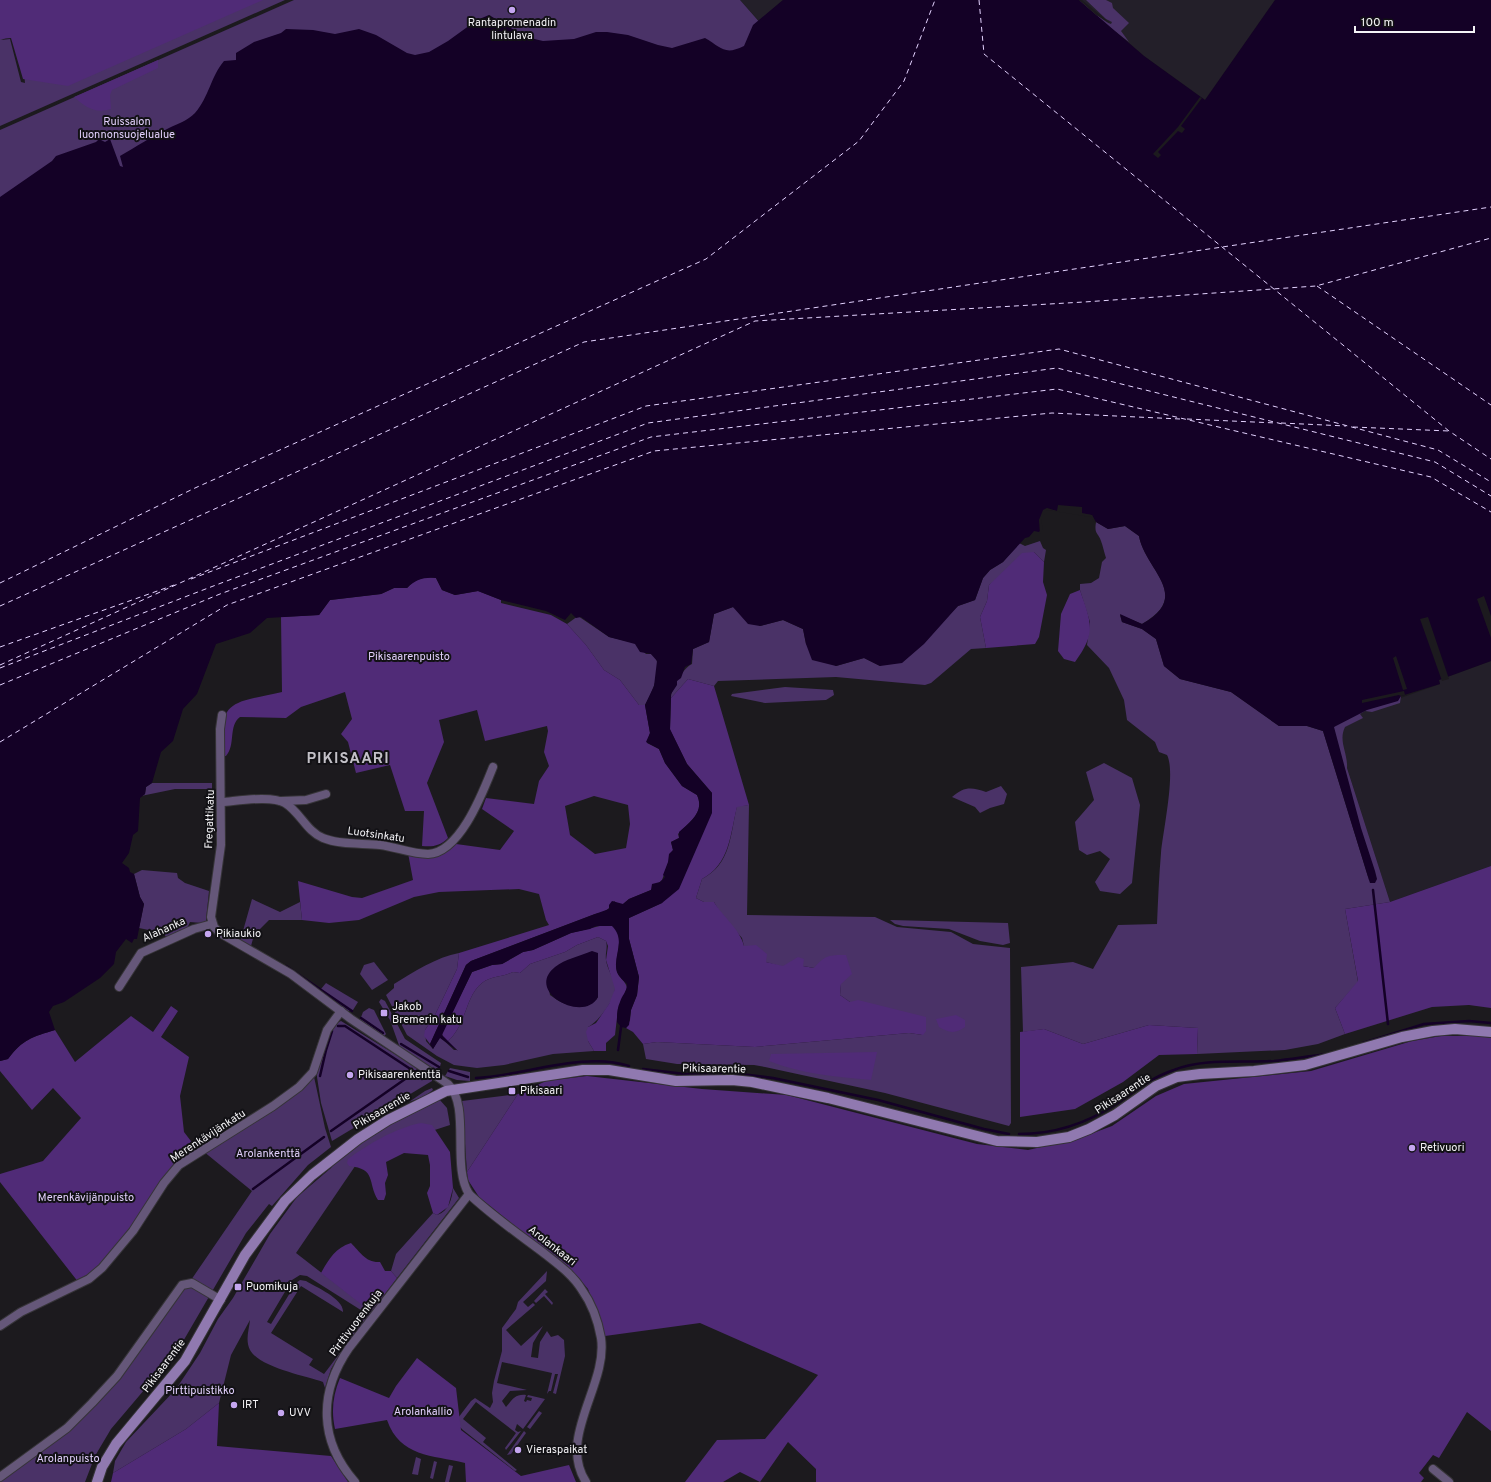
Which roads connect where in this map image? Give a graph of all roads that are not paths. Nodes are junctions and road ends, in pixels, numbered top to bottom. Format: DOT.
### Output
graph roads {
  1 [pos="222,715"];
  2 [pos="493,767"];
  3 [pos="326,794"];
  4 [pos="280,801"];
  5 [pos="222,802"];
  6 [pos="212,924"];
  7 [pos="119,987"];
  8 [pos="340,1012"];
  9 [pos="1491,1032"];
  10 [pos="454,1089"];
  11 [pos="469,1194"];
  12 [pos="221,1300"];
  13 [pos="0,1326"];
  14 [pos="1432,1469"];
  15 [pos="0,1477"];
  16 [pos="97,1482"];
  17 [pos="355,1482"];
  18 [pos="586,1482"];
  19 [pos="1449,1482"];
  1 -- 5 [label="street, Fregattikatu"];
  2 -- 4 [label="street, Luotsinkatu"];
  3 -- 4 [label="street"];
  4 -- 5 [label="street"];
  5 -- 6 [label="street, Fregattikatu"];
  6 -- 7 [label="street, Alahanka"];
  6 -- 8 [label="street"];
  8 -- 10 [label="street"];
  8 -- 13 [label="street, Merenkävijänkatu"];
  9 -- 10 [label="street, Pikisaarentie"];
  10 -- 11 [label="street"];
  10 -- 12 [label="street, Pikisaarentie"];
  11 -- 17 [label="street, Pirttivuorenkuja"];
  11 -- 18 [label="street, Arolankaari"];
  12 -- 15 [label="street"];
  12 -- 16 [label="street, Pikisaarentie"];
  14 -- 19 [label="street"];
}
